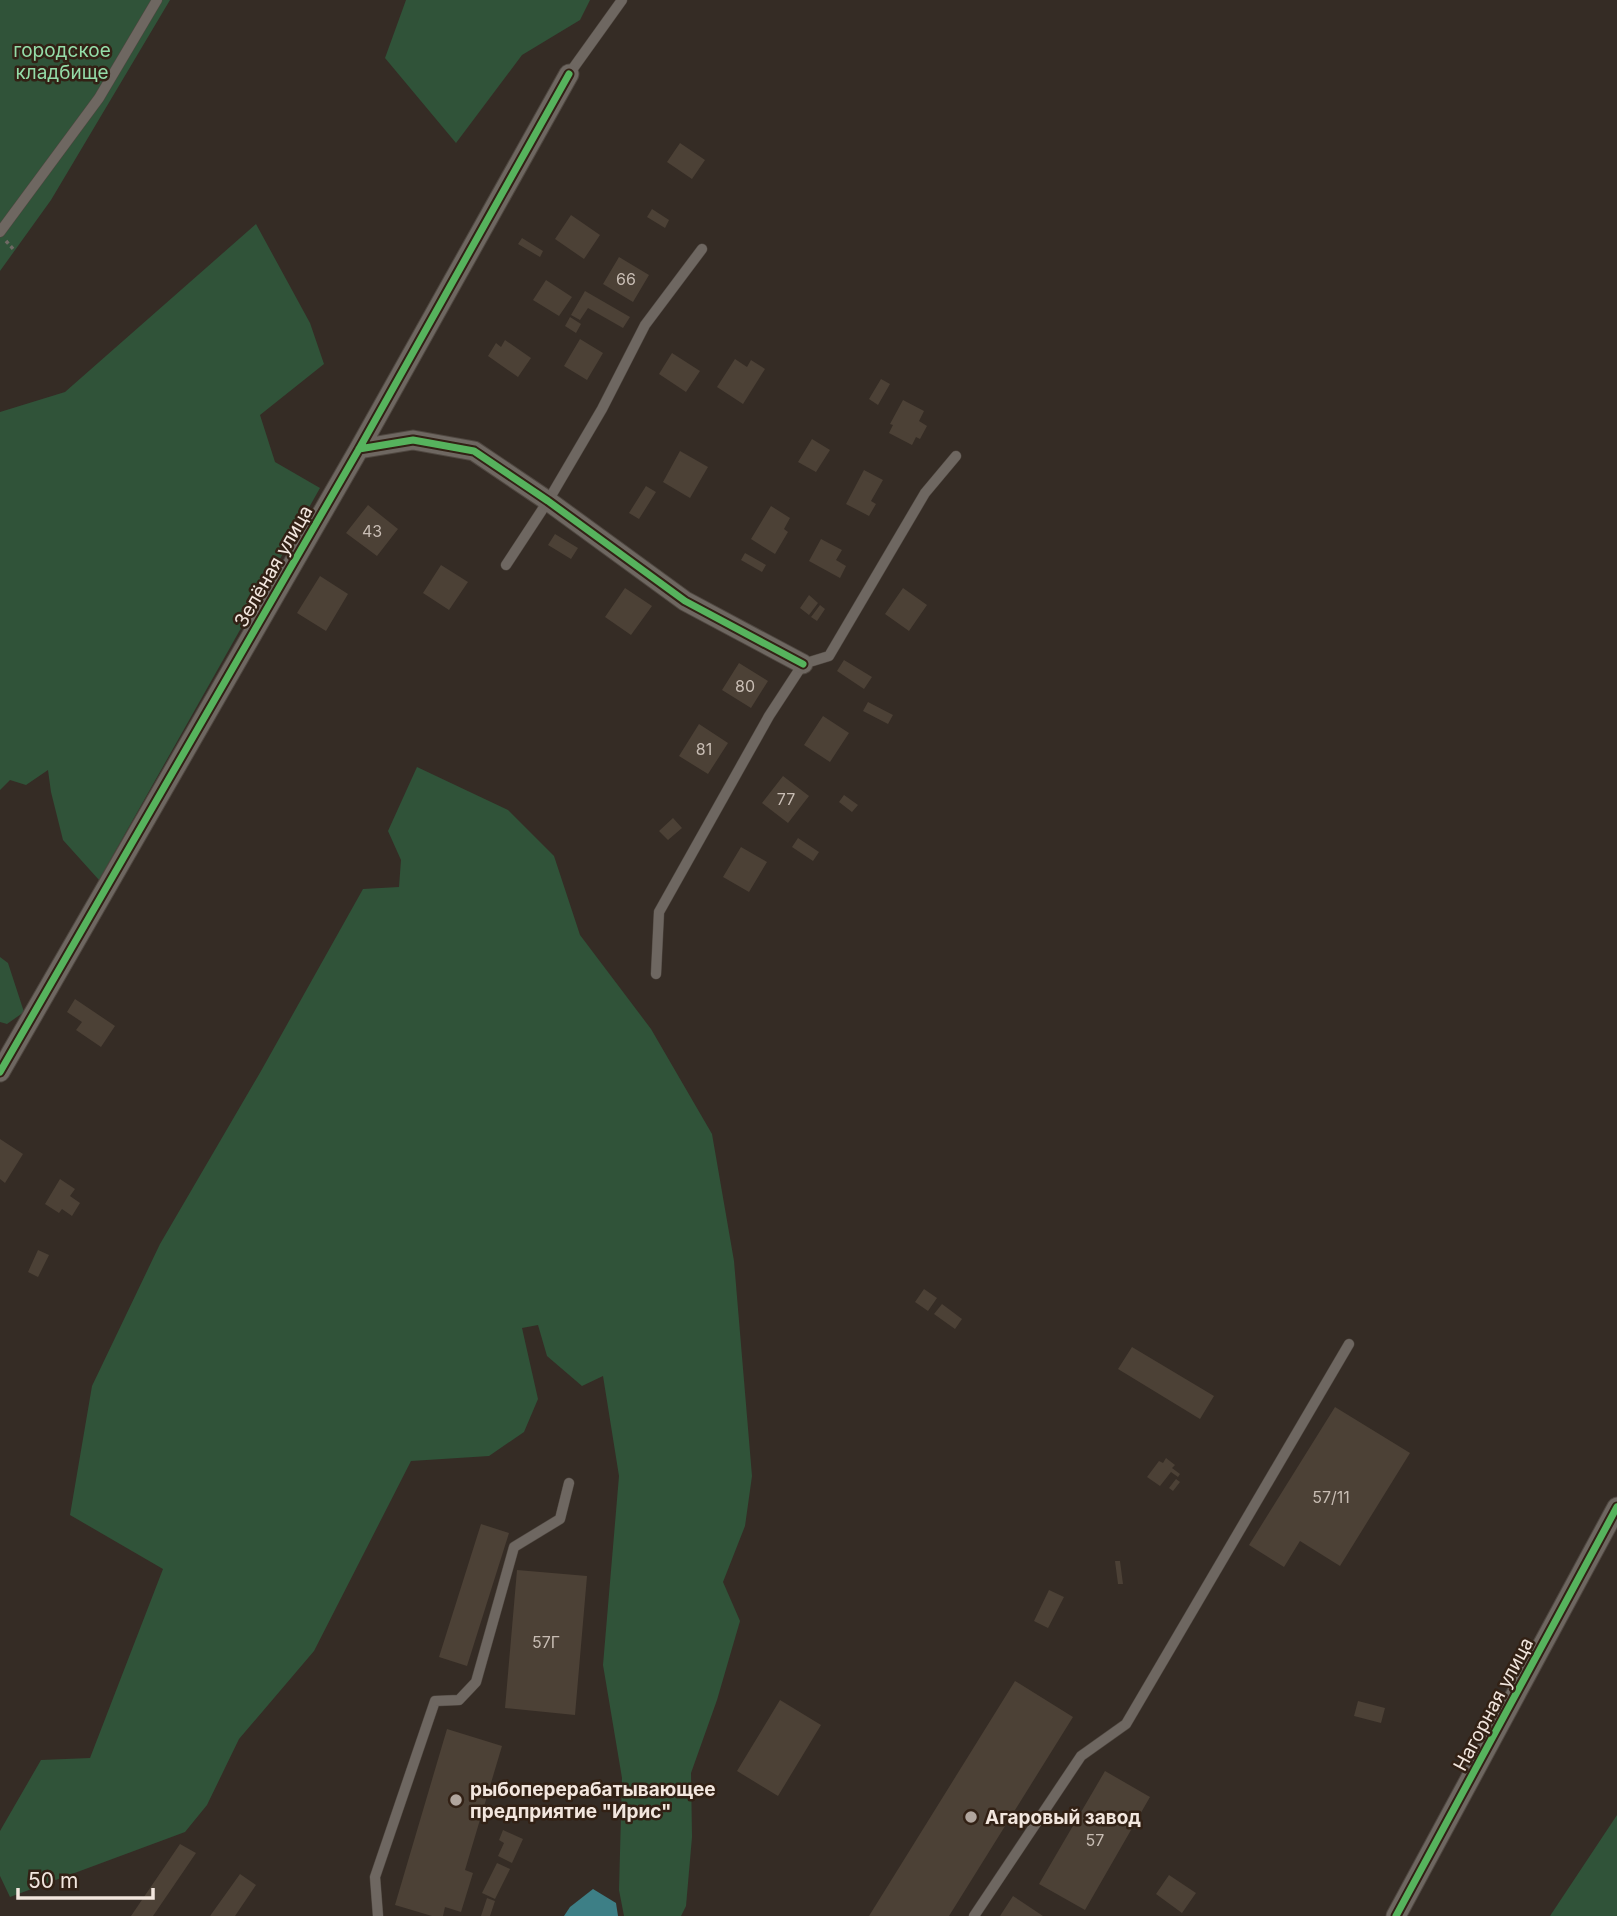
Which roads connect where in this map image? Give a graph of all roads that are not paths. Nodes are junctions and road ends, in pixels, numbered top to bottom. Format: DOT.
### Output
graph roads {
  1 [pos="157,0"];
  2 [pos="622,0"];
  3 [pos="569,74"];
  4 [pos="0,232"];
  5 [pos="702,249"];
  6 [pos="359,449"];
  7 [pos="956,456"];
  8 [pos="548,501"];
  9 [pos="506,565"];
  10 [pos="803,664"];
  11 [pos="656,974"];
  12 [pos="0,1072"];
  13 [pos="1349,1344"];
  14 [pos="569,1483"];
  15 [pos="1617,1507"];
  16 [pos="378,1916"];
  17 [pos="974,1916"];
  18 [pos="1396,1916"];
  1 -- 4 [label="lane"];
  2 -- 3 [label="lane"];
  3 -- 6 [label="street, Зелёная улица"];
  5 -- 8 [label="lane"];
  6 -- 8 [label="street"];
  6 -- 12 [label="street, Зелёная улица"];
  7 -- 10 [label="lane"];
  8 -- 9 [label="lane"];
  8 -- 10 [label="street"];
  10 -- 11 [label="lane"];
  13 -- 17 [label="lane"];
  14 -- 16 [label="lane"];
  15 -- 18 [label="street, Нагорная улица"];
}
